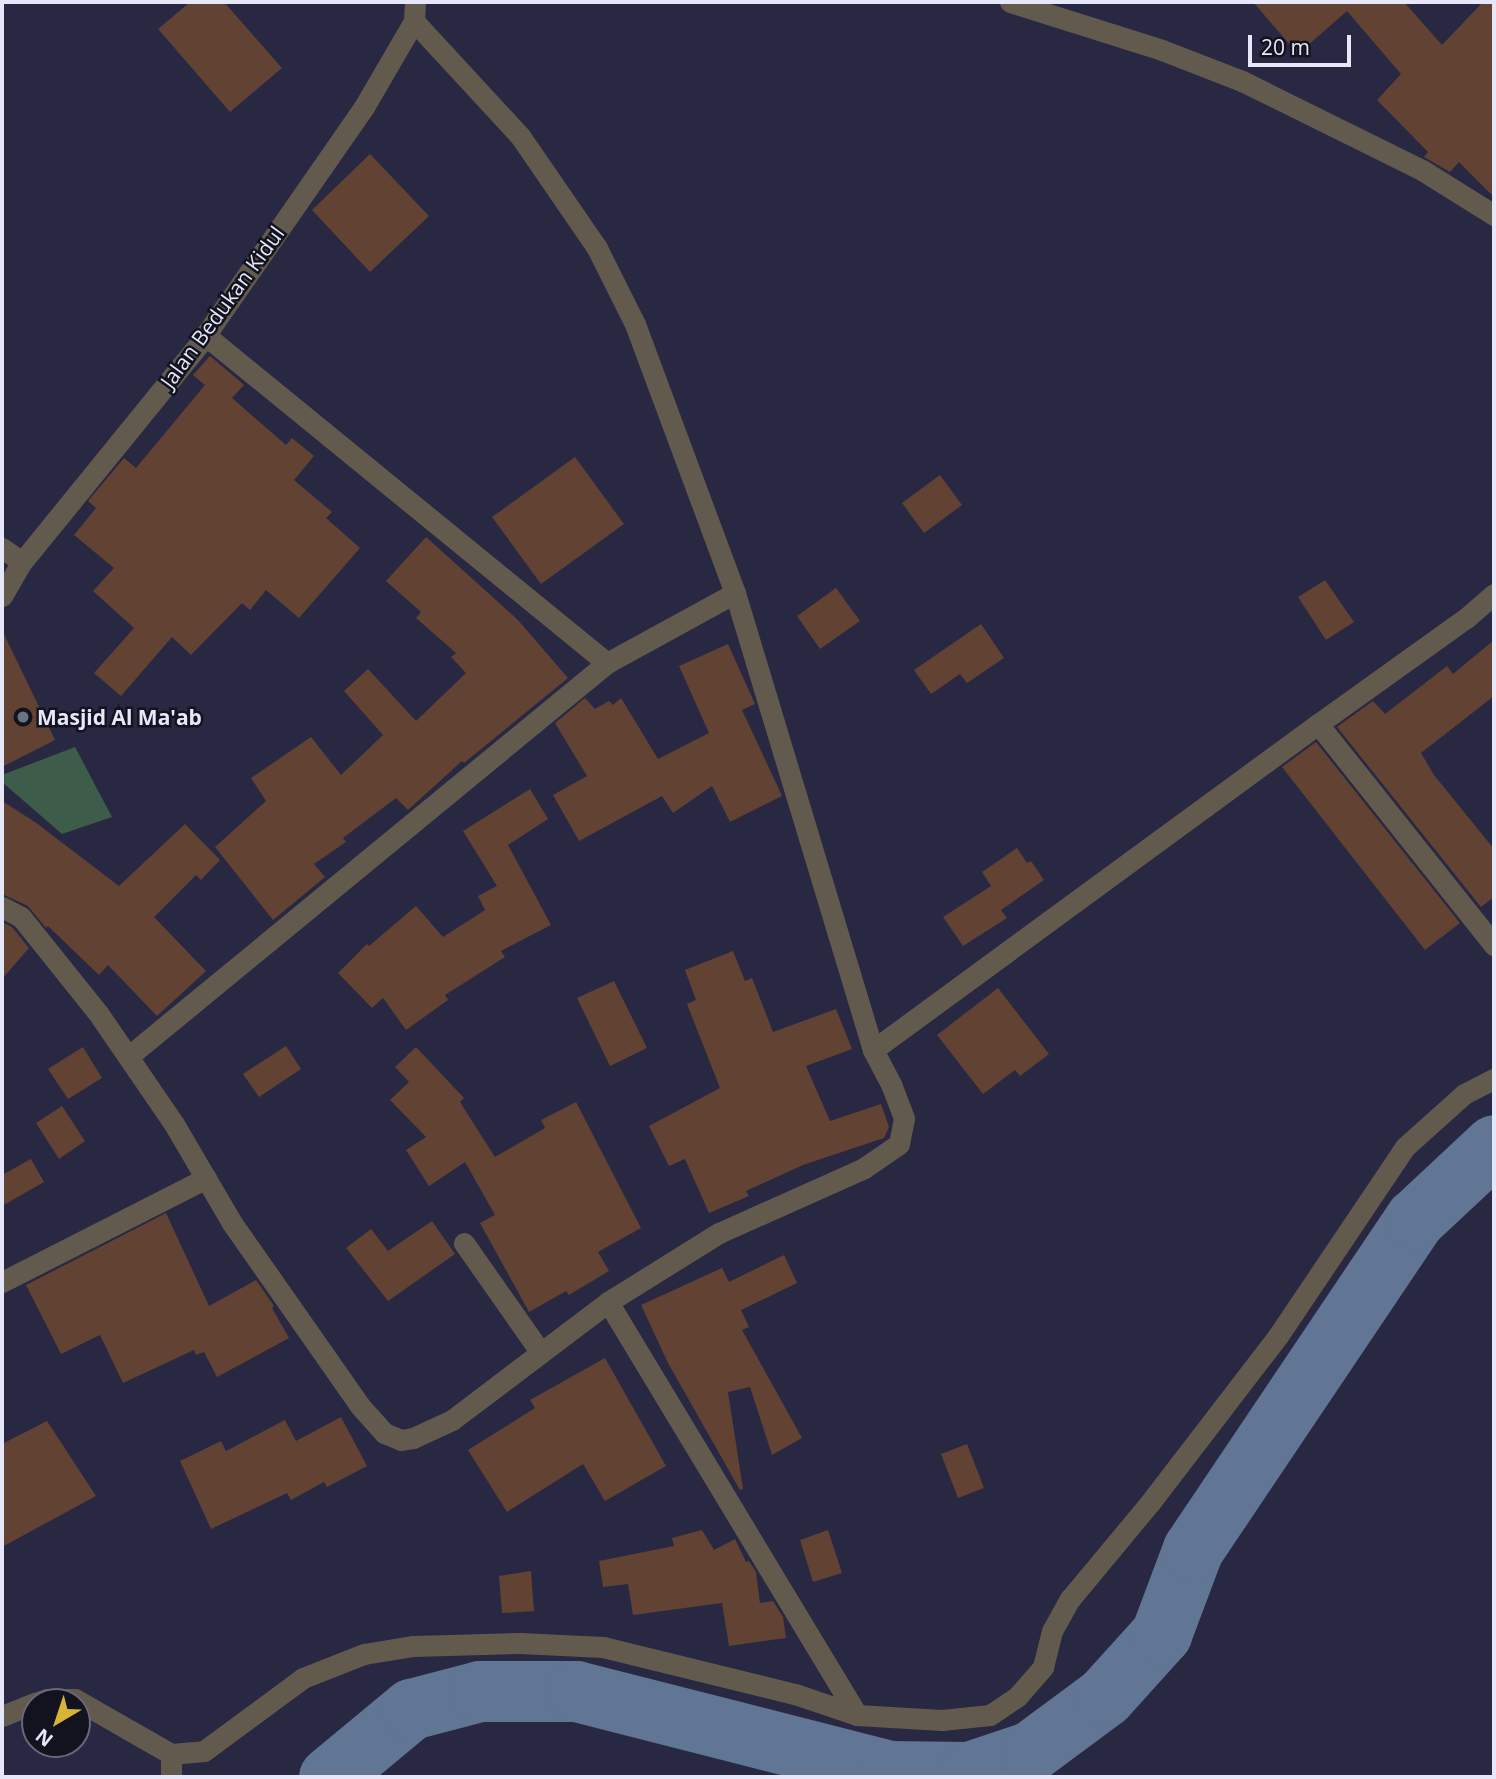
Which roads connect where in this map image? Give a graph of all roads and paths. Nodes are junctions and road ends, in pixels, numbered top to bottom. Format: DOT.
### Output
graph roads {
  1 [pos="1010,2"];
  2 [pos="414,11"];
  3 [pos="1494,215"];
  4 [pos="205,335"];
  5 [pos="2,548"];
  6 [pos="22,562"];
  7 [pos="735,593"];
  8 [pos="1494,594"];
  9 [pos="2,596"];
  10 [pos="607,663"];
  11 [pos="1318,724"];
  12 [pos="2,907"];
  13 [pos="1494,945"];
  14 [pos="873,1050"];
  15 [pos="129,1056"];
  16 [pos="1494,1079"];
  17 [pos="206,1178"];
  18 [pos="464,1242"];
  19 [pos="2,1282"];
  20 [pos="608,1302"];
  21 [pos="541,1353"];
  22 [pos="91,1708"];
  23 [pos="21,1709"];
  24 [pos="857,1715"];
  25 [pos="2,1716"];
  26 [pos="171,1754"];
  27 [pos="171,1777"];
  1 -- 3 [label="street"];
  2 -- 4 [label="street, Jalan Bedukan Kidul"];
  2 -- 7 [label="street"];
  4 -- 6 [label="street, Jalan Bedukan Kidul"];
  4 -- 10 [label="street"];
  5 -- 6 [label="street"];
  6 -- 9 [label="street, Jalan Bedukan Kidul"];
  7 -- 10 [label="street"];
  7 -- 14 [label="street"];
  8 -- 11 [label="street"];
  10 -- 15 [label="street"];
  11 -- 13 [label="street"];
  11 -- 14 [label="street"];
  12 -- 15 [label="street"];
  14 -- 20 [label="street"];
  15 -- 17 [label="street"];
  16 -- 24 [label="street"];
  17 -- 19 [label="street"];
  17 -- 21 [label="street"];
  18 -- 21 [label="street"];
  20 -- 21 [label="street"];
  20 -- 24 [label="street"];
  22 -- 26 [label="street"];
  23 -- 25 [label="street"];
  24 -- 26 [label="street"];
  26 -- 27 [label="street"];
}
